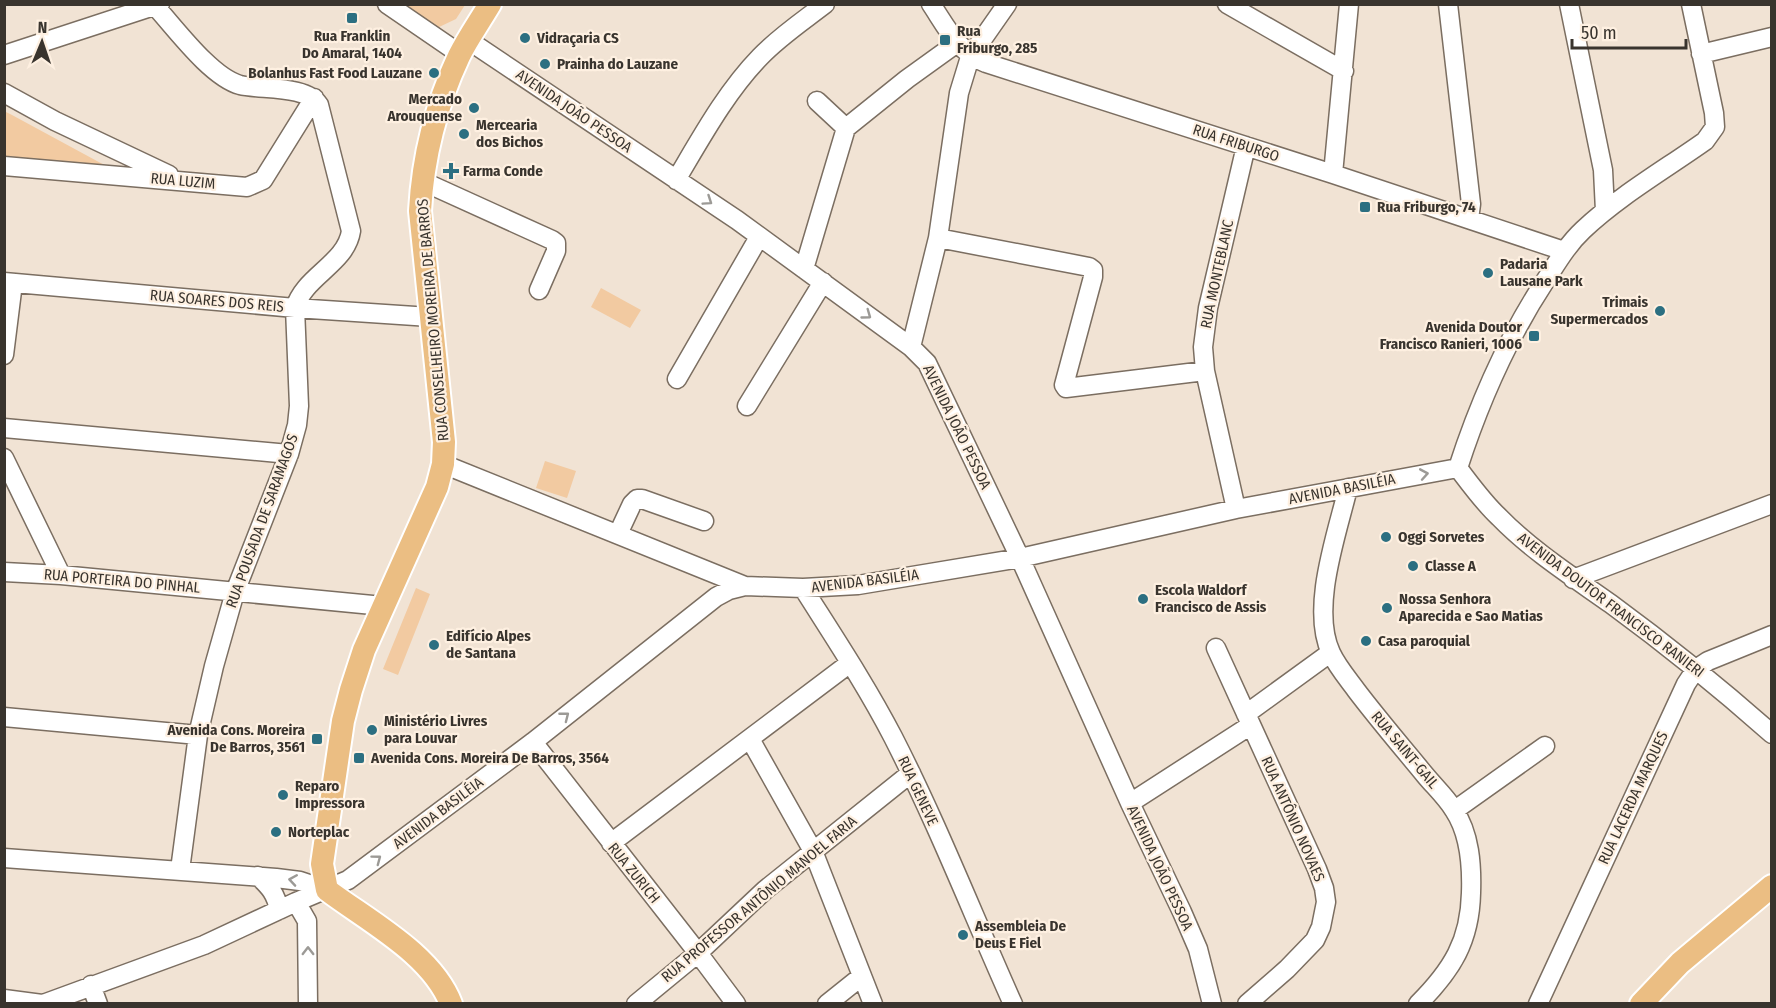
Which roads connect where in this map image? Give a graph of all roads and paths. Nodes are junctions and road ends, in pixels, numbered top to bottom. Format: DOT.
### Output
graph roads {
  1 [pos="112,4"];
  2 [pos="387,4"];
  3 [pos="490,4"];
  4 [pos="825,4"];
  5 [pos="931,4"];
  6 [pos="1006,4"];
  7 [pos="1227,4"];
  8 [pos="1349,4"];
  9 [pos="1448,4"];
  10 [pos="1569,4"];
  11 [pos="1691,4"];
  12 [pos="157,5"];
  13 [pos="129,14"];
  14 [pos="1772,37"];
  15 [pos="957,43"];
  16 [pos="464,47"];
  17 [pos="1701,54"];
  18 [pos="4,55"];
  19 [pos="970,57"];
  20 [pos="1344,72"];
  21 [pos="4,93"];
  22 [pos="314,98"];
  23 [pos="817,100"];
  24 [pos="846,128"];
  25 [pos="1246,146"];
  26 [pos="4,166"];
  27 [pos="1333,174"];
  28 [pos="178,180"];
  29 [pos="422,180"];
  30 [pos="676,180"];
  31 [pos="1605,183"];
  32 [pos="1624,197"];
  33 [pos="1605,211"];
  34 [pos="1469,219"];
  35 [pos="759,237"];
  36 [pos="938,238"];
  37 [pos="1564,251"];
  38 [pos="804,269"];
  39 [pos="9,282"];
  40 [pos="823,282"];
  41 [pos="539,290"];
  42 [pos="295,308"];
  43 [pos="430,317"];
  44 [pos="911,347"];
  45 [pos="4,355"];
  46 [pos="1205,371"];
  47 [pos="677,379"];
  48 [pos="747,406"];
  49 [pos="4,428"];
  50 [pos="289,454"];
  51 [pos="4,458"];
  52 [pos="443,464"];
  53 [pos="1458,468"];
  54 [pos="1348,488"];
  55 [pos="1772,504"];
  56 [pos="1236,509"];
  57 [pos="704,521"];
  58 [pos="618,534"];
  59 [pos="1020,558"];
  60 [pos="4,572"];
  61 [pos="61,574"];
  62 [pos="1573,579"];
  63 [pos="745,586"];
  64 [pos="803,588"];
  65 [pos="235,592"];
  66 [pos="383,606"];
  67 [pos="1772,634"];
  68 [pos="1216,648"];
  69 [pos="1330,652"];
  70 [pos="850,663"];
  71 [pos="1696,669"];
  72 [pos="4,717"];
  73 [pos="1249,719"];
  74 [pos="1772,734"];
  75 [pos="198,735"];
  76 [pos="750,739"];
  77 [pos="533,742"];
  78 [pos="1545,746"];
  79 [pos="911,772"];
  80 [pos="1130,803"];
  81 [pos="1455,810"];
  82 [pos="611,843"];
  83 [pos="813,851"];
  84 [pos="4,858"];
  85 [pos="180,870"];
  86 [pos="258,876"];
  87 [pos="1772,886"];
  88 [pos="327,890"];
  89 [pos="296,902"];
  90 [pos="279,910"];
  91 [pos="698,953"];
  92 [pos="862,976"];
  93 [pos="91,985"];
  94 [pos="4,999"];
  95 [pos="42,1004"];
  96 [pos="98,1004"];
  97 [pos="308,1004"];
  98 [pos="451,1004"];
  99 [pos="636,1004"];
  100 [pos="736,1004"];
  101 [pos="827,1004"];
  102 [pos="873,1004"];
  103 [pos="1013,1004"];
  104 [pos="1212,1004"];
  105 [pos="1247,1004"];
  106 [pos="1418,1004"];
  107 [pos="1538,1004"];
  108 [pos="1641,1004"];
  1 -- 13 [label="street"];
  2 -- 16 [label="street, AVENIDA JOÃO PESSOA"];
  3 -- 16 [label="main road, RUA CONSELHEIRO MOREIRA DE BARROS"];
  4 -- 30 [label="street"];
  5 -- 15 [label="street, RUA FRIBURGO"];
  6 -- 19 [label="street"];
  7 -- 20 [label="street"];
  8 -- 20 [label="street"];
  9 -- 34 [label="street"];
  10 -- 31 [label="street"];
  11 -- 17 [label="street"];
  12 -- 13 [label="street"];
  12 -- 22 [label="street"];
  13 -- 18 [label="street"];
  14 -- 17 [label="street"];
  15 -- 19 [label="street, RUA FRIBURGO"];
  15 -- 24 [label="street"];
  16 -- 29 [label="main road, RUA CONSELHEIRO MOREIRA DE BARROS"];
  16 -- 30 [label="street, AVENIDA JOÃO PESSOA"];
  17 -- 32 [label="street"];
  19 -- 25 [label="street, RUA FRIBURGO"];
  19 -- 36 [label="street"];
  20 -- 27 [label="street"];
  21 -- 28 [label="street"];
  22 -- 28 [label="street, RUA LUZIM"];
  22 -- 42 [label="street"];
  23 -- 24 [label="street"];
  24 -- 38 [label="street"];
  25 -- 27 [label="street, RUA FRIBURGO"];
  25 -- 46 [label="street, RUA MONTEBLANC"];
  26 -- 28 [label="street, RUA LUZIM"];
  27 -- 34 [label="street, RUA FRIBURGO"];
  29 -- 41 [label="street"];
  29 -- 43 [label="main road, RUA CONSELHEIRO MOREIRA DE BARROS"];
  30 -- 35 [label="street, AVENIDA JOÃO PESSOA, one-way"];
  31 -- 32 [label="street"];
  31 -- 33 [label="street"];
  32 -- 33 [label="street"];
  33 -- 37 [label="street"];
  34 -- 37 [label="street, RUA FRIBURGO"];
  35 -- 38 [label="street, AVENIDA JOÃO PESSOA"];
  35 -- 47 [label="street"];
  36 -- 44 [label="street"];
  36 -- 46 [label="street"];
  37 -- 53 [label="street"];
  38 -- 40 [label="street, AVENIDA JOÃO PESSOA"];
  39 -- 42 [label="street, RUA SOARES DOS REIS"];
  39 -- 45 [label="street"];
  40 -- 44 [label="street, AVENIDA JOÃO PESSOA, one-way"];
  40 -- 48 [label="street"];
  42 -- 43 [label="street, RUA SOARES DOS REIS"];
  42 -- 50 [label="street, RUA POUSADA DE SARAMAGOS"];
  43 -- 52 [label="main road, RUA CONSELHEIRO MOREIRA DE BARROS"];
  44 -- 59 [label="street, AVENIDA JOÃO PESSOA"];
  46 -- 56 [label="street, RUA MONTEBLANC"];
  49 -- 50 [label="street"];
  50 -- 65 [label="street, RUA POUSADA DE SARAMAGOS"];
  51 -- 61 [label="street"];
  52 -- 58 [label="street"];
  52 -- 66 [label="main road, RUA CONSELHEIRO MOREIRA DE BARROS"];
  54 -- 53 [label="street, AVENIDA BASILÉIA, one-way"];
  53 -- 62 [label="street, AVENIDA DOUTOR FRANCISCO RANIERI"];
  54 -- 56 [label="street, AVENIDA BASILÉIA"];
  54 -- 69 [label="street, RUA SAINT-GAIL"];
  55 -- 62 [label="street"];
  56 -- 59 [label="street, AVENIDA BASILÉIA"];
  57 -- 58 [label="street"];
  58 -- 63 [label="street"];
  59 -- 64 [label="street, AVENIDA BASILÉIA"];
  59 -- 80 [label="street, AVENIDA JOÃO PESSOA"];
  60 -- 61 [label="street, RUA PORTEIRA DO PINHAL"];
  61 -- 65 [label="street, RUA PORTEIRA DO PINHAL"];
  62 -- 71 [label="street, AVENIDA DOUTOR FRANCISCO RANIERI"];
  63 -- 64 [label="street, AVENIDA BASILÉIA"];
  77 -- 63 [label="street, AVENIDA BASILÉIA, one-way"];
  64 -- 70 [label="street, RUA GENEVE"];
  65 -- 66 [label="street, RUA PORTEIRA DO PINHAL"];
  65 -- 75 [label="street, RUA POUSADA DE SARAMAGOS"];
  66 -- 88 [label="main road, RUA CONSELHEIRO MOREIRA DE BARROS"];
  67 -- 71 [label="street"];
  68 -- 73 [label="street, RUA ANTÔNIO NOVAES"];
  69 -- 73 [label="street"];
  69 -- 81 [label="street, RUA SAINT-GAIL"];
  70 -- 76 [label="street"];
  70 -- 79 [label="street, RUA GENEVE"];
  71 -- 74 [label="street, AVENIDA DOUTOR FRANCISCO RANIERI"];
  71 -- 107 [label="street, RUA LACERDA MARQUES"];
  72 -- 75 [label="street"];
  73 -- 80 [label="street"];
  73 -- 105 [label="street, RUA ANTÔNIO NOVAES"];
  75 -- 85 [label="street, RUA POUSADA DE SARAMAGOS"];
  76 -- 82 [label="street"];
  76 -- 83 [label="street"];
  77 -- 82 [label="street, RUA ZURICH"];
  88 -- 77 [label="street, AVENIDA BASILÉIA, one-way"];
  78 -- 81 [label="street"];
  79 -- 83 [label="street, RUA PROFESSOR ANTÔNIO MANOEL FARIA"];
  79 -- 103 [label="street, RUA GENEVE"];
  80 -- 104 [label="street, AVENIDA JOÃO PESSOA"];
  81 -- 106 [label="street, RUA SAINT-GAIL"];
  82 -- 91 [label="street, RUA ZURICH"];
  83 -- 91 [label="street, RUA PROFESSOR ANTÔNIO MANOEL FARIA"];
  83 -- 92 [label="street"];
  84 -- 85 [label="street"];
  85 -- 86 [label="street"];
  88 -- 86 [label="street, one-way"];
  86 -- 90 [label="street"];
  87 -- 108 [label="main road"];
  88 -- 89 [label="street, AVENIDA BASILÉIA"];
  88 -- 98 [label="main road"];
  89 -- 90 [label="street, AVENIDA BASILÉIA"];
  97 -- 89 [label="street, one-way"];
  90 -- 93 [label="street, AVENIDA BASILÉIA"];
  91 -- 99 [label="street, RUA PROFESSOR ANTÔNIO MANOEL FARIA"];
  91 -- 100 [label="street, RUA ZURICH"];
  92 -- 101 [label="street"];
  92 -- 102 [label="street"];
  93 -- 95 [label="street, AVENIDA BASILÉIA"];
  93 -- 96 [label="street"];
  94 -- 95 [label="street"];
}
